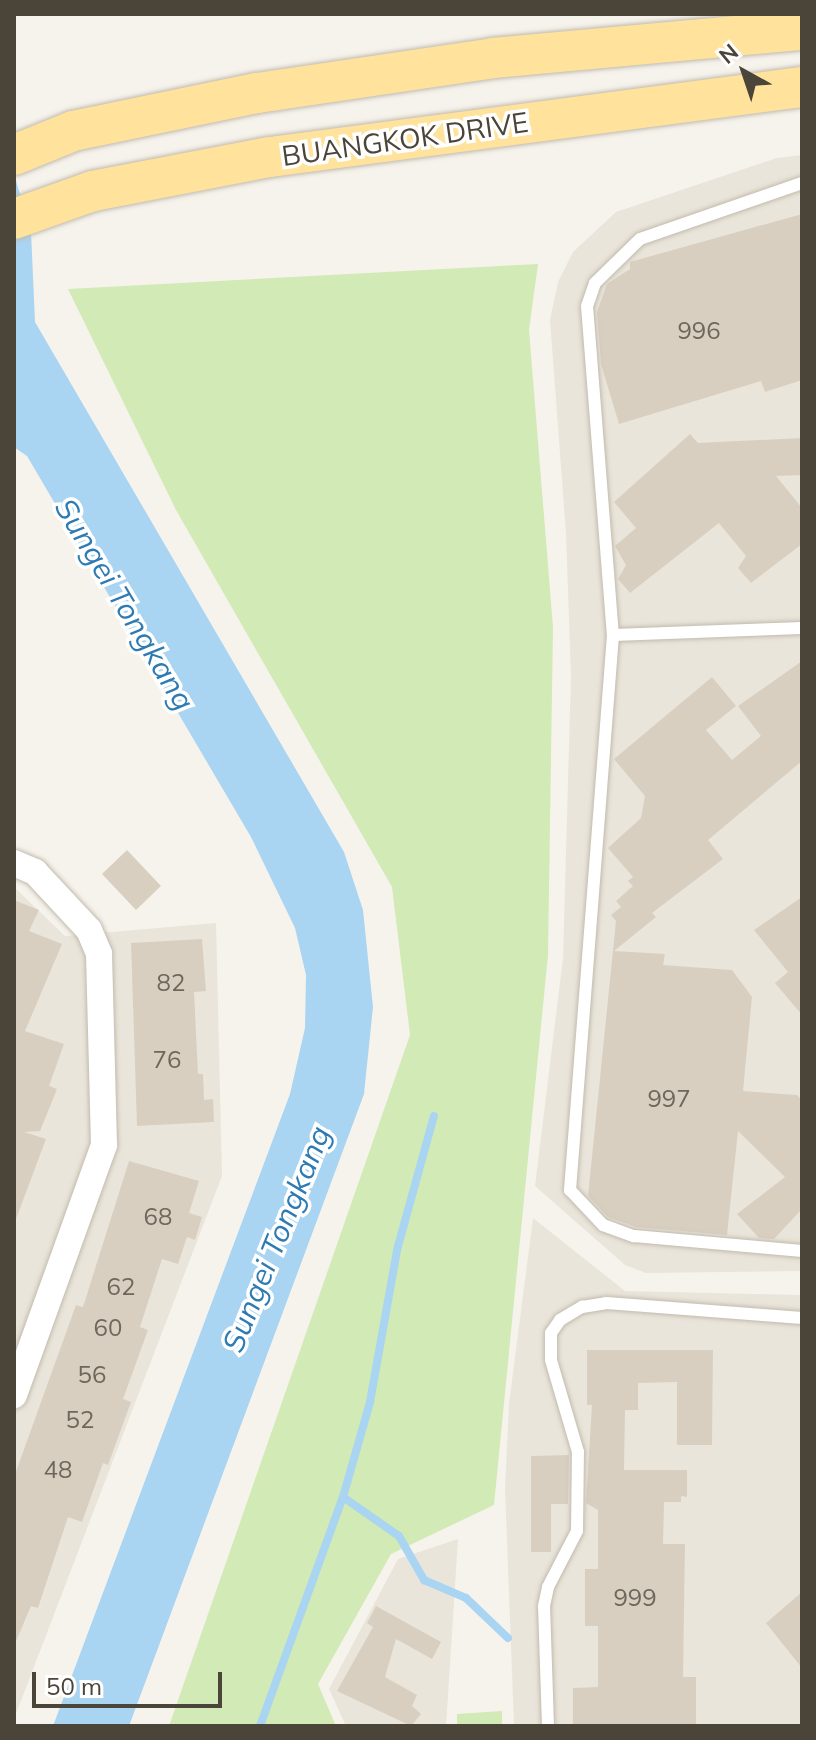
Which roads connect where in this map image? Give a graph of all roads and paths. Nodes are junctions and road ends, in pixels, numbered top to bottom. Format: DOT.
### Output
graph roads {
  1 [pos="802,30"];
  2 [pos="802,87"];
  3 [pos="14,155"];
  4 [pos="802,183"];
  5 [pos="14,219"];
  6 [pos="802,628"];
  7 [pos="613,635"];
  8 [pos="14,863"];
  9 [pos="802,1251"];
  10 [pos="802,1318"];
  11 [pos="14,1395"];
  12 [pos="548,1726"];
  1 -- 3 [label="main road"];
  2 -- 5 [label="main road, BUANGKOK DRIVE"];
  4 -- 7 [label="lane"];
  6 -- 7 [label="lane"];
  7 -- 9 [label="lane"];
  8 -- 11 [label="street"];
  10 -- 12 [label="lane"];
}
